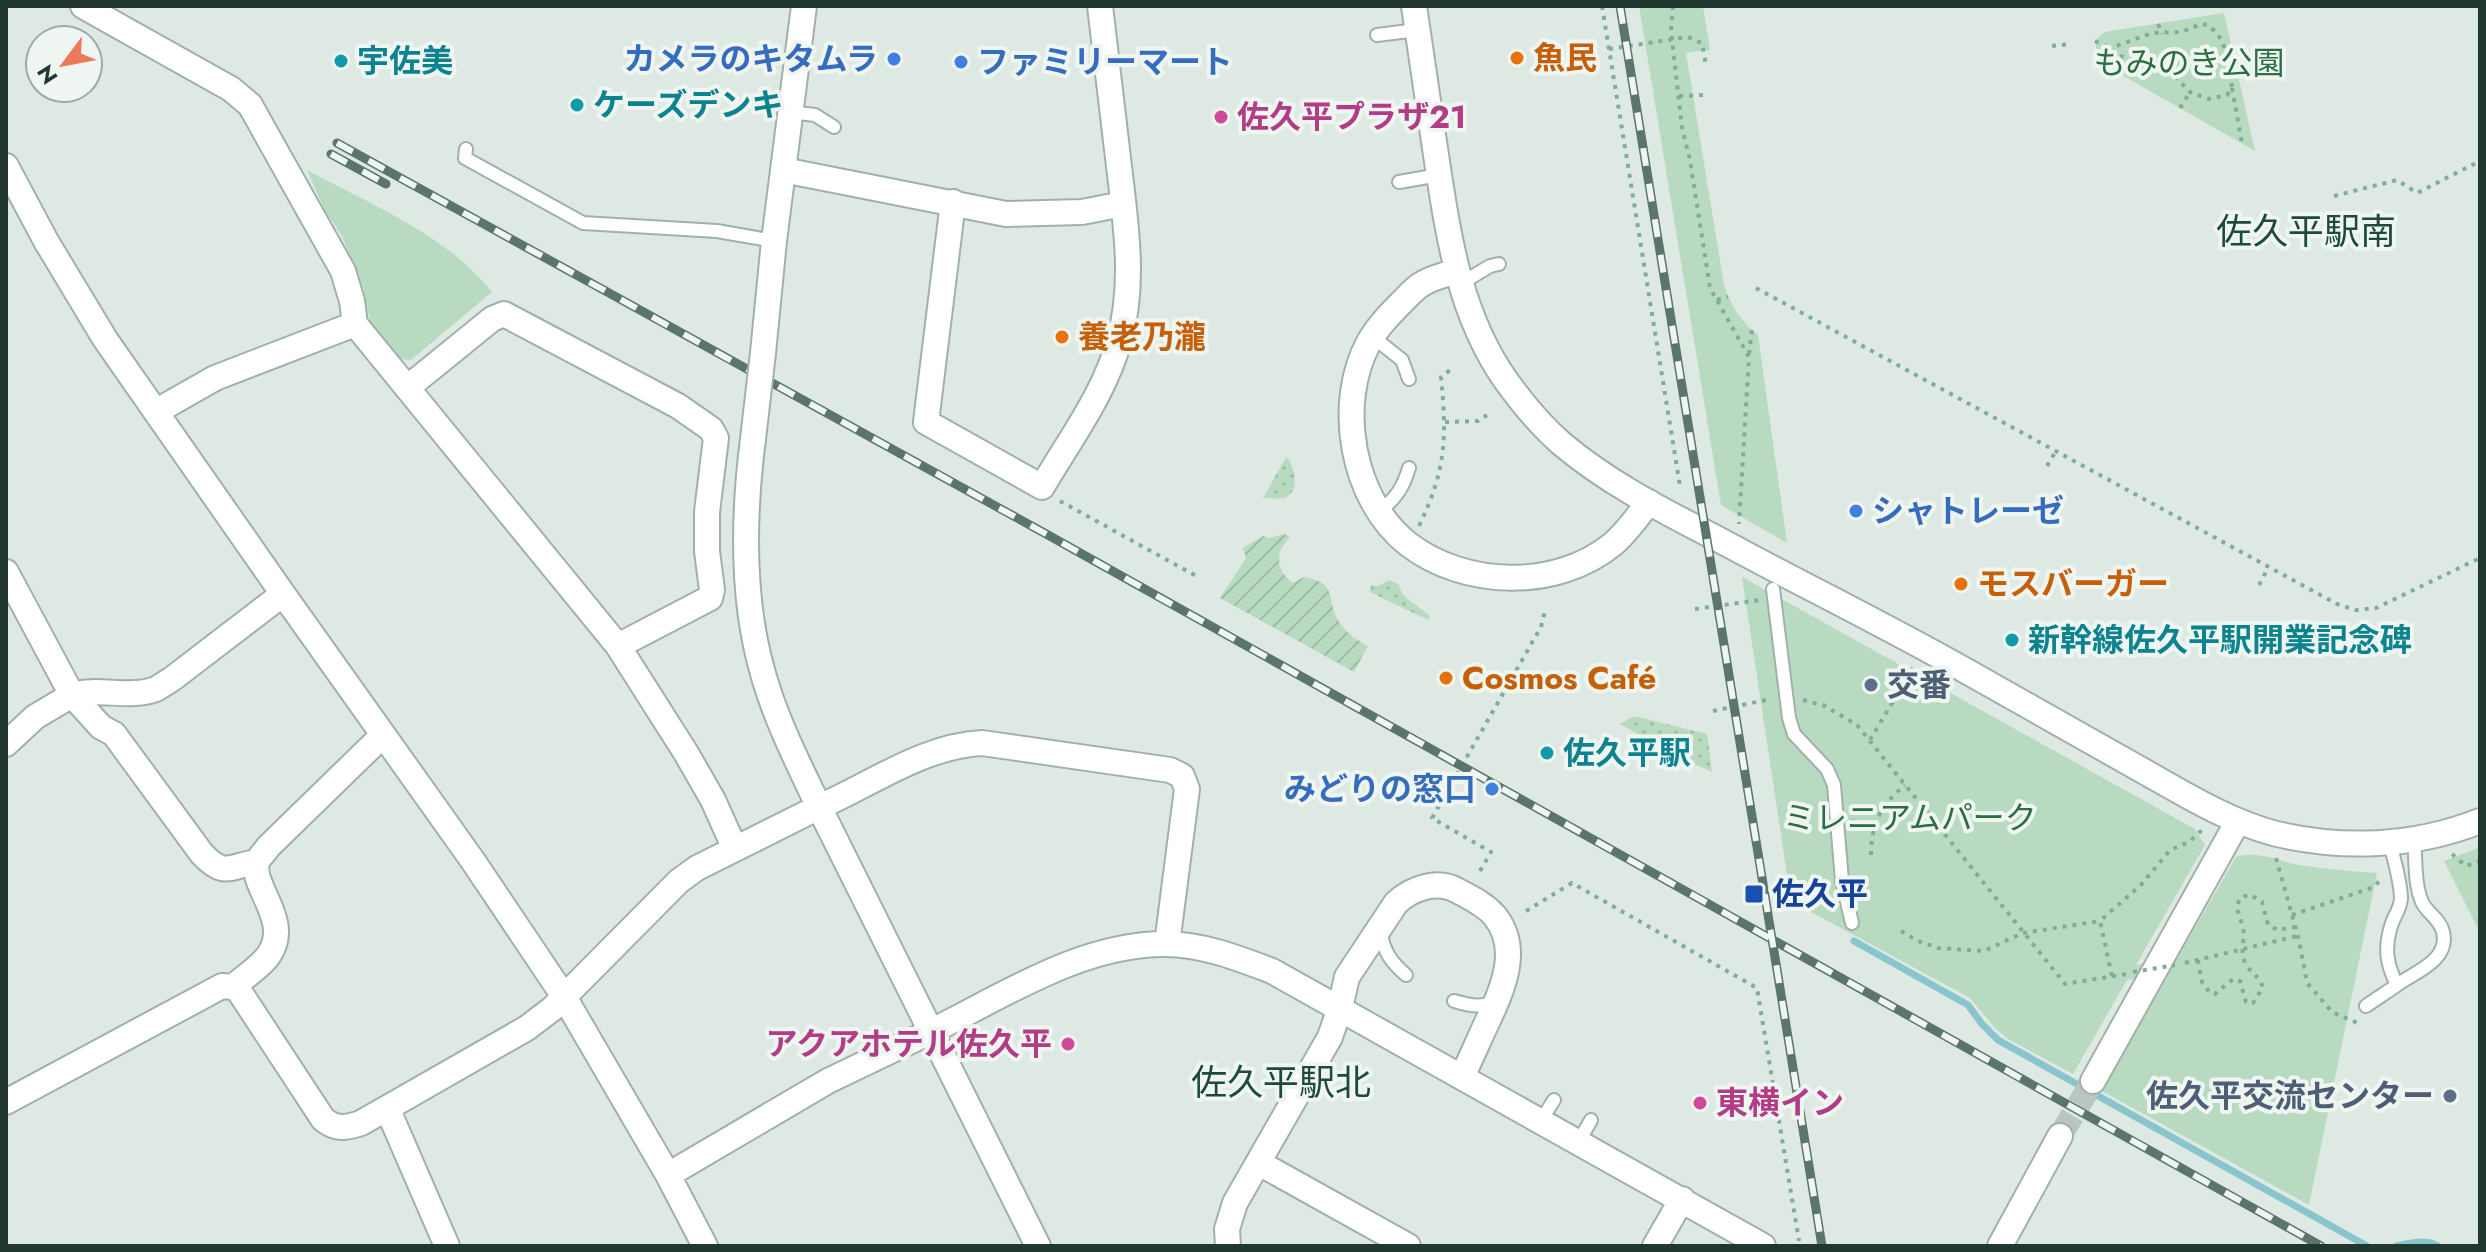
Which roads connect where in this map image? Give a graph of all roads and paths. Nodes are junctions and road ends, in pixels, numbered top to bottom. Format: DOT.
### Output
graph roads {
  1 [pos="83,6"];
  2 [pos="804,6"];
  3 [pos="1100,6"];
  4 [pos="1602,6"];
  5 [pos="1673,6"];
  6 [pos="2199,17"];
  7 [pos="1416,18"];
  8 [pos="2158,24"];
  9 [pos="2201,24"];
  10 [pos="2162,34"];
  11 [pos="1377,35"];
  12 [pos="1672,38"];
  13 [pos="2095,41"];
  14 [pos="2071,44"];
  15 [pos="2052,46"];
  16 [pos="2111,48"];
  17 [pos="1609,49"];
  18 [pos="1706,65"];
  19 [pos="2232,88"];
  20 [pos="2190,92"];
  21 [pos="1706,95"];
  22 [pos="1679,96"];
  23 [pos="2180,108"];
  24 [pos="790,112"];
  25 [pos="834,127"];
  26 [pos="2242,143"];
  27 [pos="466,149"];
  28 [pos="2480,161"];
  29 [pos="6,166"];
  30 [pos="783,170"];
  31 [pos="1439,175"];
  32 [pos="1399,182"];
  33 [pos="2334,196"];
  34 [pos="953,202"];
  35 [pos="1123,204"];
  36 [pos="774,241"];
  37 [pos="1499,264"];
  38 [pos="1458,278"];
  39 [pos="1756,288"];
  40 [pos="1728,297"];
  41 [pos="1717,300"];
  42 [pos="355,324"];
  43 [pos="1752,330"];
  44 [pos="1373,337"];
  45 [pos="1749,357"];
  46 [pos="1454,367"];
  47 [pos="1409,379"];
  48 [pos="407,388"];
  49 [pos="157,411"];
  50 [pos="1487,415"];
  51 [pos="1445,422"];
  52 [pos="2056,451"];
  53 [pos="2047,466"];
  54 [pos="1409,468"];
  55 [pos="1680,486"];
  56 [pos="1042,487"];
  57 [pos="1649,502"];
  58 [pos="1380,511"];
  59 [pos="1739,524"];
  60 [pos="1415,533"];
  61 [pos="2480,558"];
  62 [pos="2268,568"];
  63 [pos="6,572"];
  64 [pos="1198,577"];
  65 [pos="2259,585"];
  66 [pos="1773,593"];
  67 [pos="283,594"];
  68 [pos="1695,609"];
  69 [pos="1545,611"];
  70 [pos="618,646"];
  71 [pos="1913,668"];
  72 [pos="72,695"];
  73 [pos="1787,696"];
  74 [pos="1713,711"];
  75 [pos="383,735"];
  76 [pos="1870,740"];
  77 [pos="6,744"];
  78 [pos="1905,785"];
  79 [pos="819,807"];
  80 [pos="2238,821"];
  81 [pos="2480,821"];
  82 [pos="2203,829"];
  83 [pos="735,849"];
  84 [pos="2399,849"];
  85 [pos="2451,853"];
  86 [pos="1871,855"];
  87 [pos="2275,855"];
  88 [pos="2480,861"];
  89 [pos="257,862"];
  90 [pos="1480,871"];
  91 [pos="1526,911"];
  92 [pos="2292,915"];
  93 [pos="2100,921"];
  94 [pos="1852,923"];
  95 [pos="1381,926"];
  96 [pos="2295,927"];
  97 [pos="1901,931"];
  98 [pos="2023,933"];
  99 [pos="2297,935"];
  100 [pos="1167,944"];
  101 [pos="2242,949"];
  102 [pos="2175,965"];
  103 [pos="1406,975"];
  104 [pos="2112,976"];
  105 [pos="2397,985"];
  106 [pos="233,987"];
  107 [pos="563,995"];
  108 [pos="1500,996"];
  109 [pos="1454,1001"];
  110 [pos="2366,1006"];
  111 [pos="1340,1008"];
  112 [pos="2360,1024"];
  113 [pos="932,1031"];
  114 [pos="1462,1076"];
  115 [pos="2093,1081"];
  116 [pos="2317,1088"];
  117 [pos="1554,1100"];
  118 [pos="6,1102"];
  119 [pos="2331,1105"];
  120 [pos="388,1110"];
  121 [pos="1591,1120"];
  122 [pos="1540,1122"];
  123 [pos="2060,1136"];
  124 [pos="1578,1143"];
  125 [pos="1259,1163"];
  126 [pos="668,1175"];
  127 [pos="1682,1199"];
  128 [pos="1799,1241"];
  129 [pos="447,1246"];
  130 [pos="705,1246"];
  131 [pos="1038,1246"];
  132 [pos="1228,1246"];
  133 [pos="1408,1246"];
  134 [pos="1655,1246"];
  135 [pos="1763,1246"];
  136 [pos="2000,1246"];
  1 -- 42 [label="street"];
  2 -- 24 [label="street"];
  3 -- 35 [label="street"];
  4 -- 17 [label="path"];
  5 -- 12 [label="path"];
  6 -- 9 [label="path"];
  7 -- 11 [label="lane"];
  7 -- 31 [label="street"];
  8 -- 10 [label="path"];
  9 -- 10 [label="path"];
  9 -- 19 [label="path"];
  10 -- 16 [label="path"];
  12 -- 17 [label="path"];
  12 -- 18 [label="path"];
  12 -- 22 [label="path"];
  13 -- 16 [label="path"];
  14 -- 15 [label="path"];
  16 -- 20 [label="path"];
  17 -- 55 [label="path"];
  19 -- 20 [label="path"];
  19 -- 26 [label="path"];
  20 -- 23 [label="path"];
  21 -- 22 [label="path"];
  22 -- 41 [label="path"];
  24 -- 25 [label="lane"];
  24 -- 30 [label="street"];
  27 -- 36 [label="lane"];
  28 -- 33 [label="path"];
  29 -- 49 [label="street"];
  30 -- 34 [label="street"];
  30 -- 36 [label="street"];
  31 -- 32 [label="lane"];
  31 -- 38 [label="street"];
  34 -- 35 [label="street"];
  34 -- 56 [label="street"];
  35 -- 56 [label="street"];
  36 -- 79 [label="street, bridge"];
  37 -- 38 [label="lane"];
  38 -- 44 [label="street"];
  38 -- 57 [label="street"];
  39 -- 52 [label="path"];
  40 -- 41 [label="path"];
  41 -- 45 [label="path"];
  42 -- 48 [label="street"];
  42 -- 49 [label="street"];
  43 -- 45 [label="path"];
  44 -- 47 [label="lane"];
  44 -- 58 [label="street"];
  45 -- 59 [label="path"];
  46 -- 51 [label="path"];
  48 -- 70 [label="street"];
  48 -- 70 [label="street"];
  49 -- 67 [label="street"];
  50 -- 51 [label="path"];
  51 -- 60 [label="path"];
  52 -- 53 [label="path"];
  52 -- 62 [label="path"];
  54 -- 58 [label="lane"];
  56 -- 64 [label="path"];
  57 -- 58 [label="street"];
  57 -- 80 [label="street"];
  61 -- 62 [label="path"];
  62 -- 65 [label="path"];
  63 -- 72 [label="street"];
  66 -- 68 [label="path"];
  66 -- 73 [label="lane"];
  67 -- 72 [label="street"];
  67 -- 75 [label="street"];
  69 -- 90 [label="path"];
  70 -- 83 [label="street"];
  71 -- 76 [label="path"];
  72 -- 77 [label="street"];
  72 -- 89 [label="street"];
  73 -- 74 [label="path"];
  73 -- 76 [label="path"];
  73 -- 94 [label="lane"];
  75 -- 89 [label="street"];
  75 -- 107 [label="street"];
  76 -- 78 [label="path"];
  78 -- 86 [label="path"];
  78 -- 98 [label="path"];
  79 -- 83 [label="street"];
  79 -- 100 [label="street"];
  79 -- 113 [label="street"];
  80 -- 84 [label="street"];
  80 -- 115 [label="street"];
  81 -- 84 [label="street"];
  82 -- 93 [label="path"];
  83 -- 107 [label="street"];
  84 -- 92 [label="path"];
  84 -- 105 [label="lane"];
  84 -- 105 [label="lane"];
  85 -- 88 [label="path"];
  87 -- 92 [label="path"];
  89 -- 106 [label="street"];
  91 -- 128 [label="path"];
  92 -- 96 [label="path"];
  93 -- 98 [label="path"];
  93 -- 104 [label="path"];
  95 -- 103 [label="lane"];
  95 -- 108 [label="street"];
  95 -- 111 [label="street"];
  96 -- 99 [label="path"];
  96 -- 101 [label="path"];
  97 -- 98 [label="path"];
  98 -- 104 [label="path"];
  99 -- 101 [label="path"];
  99 -- 112 [label="path"];
  100 -- 111 [label="street"];
  100 -- 113 [label="street"];
  101 -- 101 [label="path"];
  102 -- 104 [label="path, bridge"];
  105 -- 110 [label="lane"];
  106 -- 118 [label="street"];
  106 -- 120 [label="street"];
  107 -- 120 [label="street"];
  107 -- 126 [label="street"];
  108 -- 109 [label="lane"];
  108 -- 114 [label="street"];
  111 -- 114 [label="street"];
  111 -- 125 [label="street"];
  113 -- 126 [label="street"];
  113 -- 131 [label="street"];
  114 -- 122 [label="street"];
  116 -- 119 [label="path"];
  117 -- 122 [label="lane"];
  120 -- 129 [label="street"];
  121 -- 124 [label="lane"];
  122 -- 124 [label="street"];
  123 -- 136 [label="street"];
  124 -- 127 [label="street"];
  125 -- 132 [label="street"];
  125 -- 133 [label="street"];
  126 -- 130 [label="street"];
  127 -- 134 [label="street"];
  127 -- 135 [label="street"];
}
